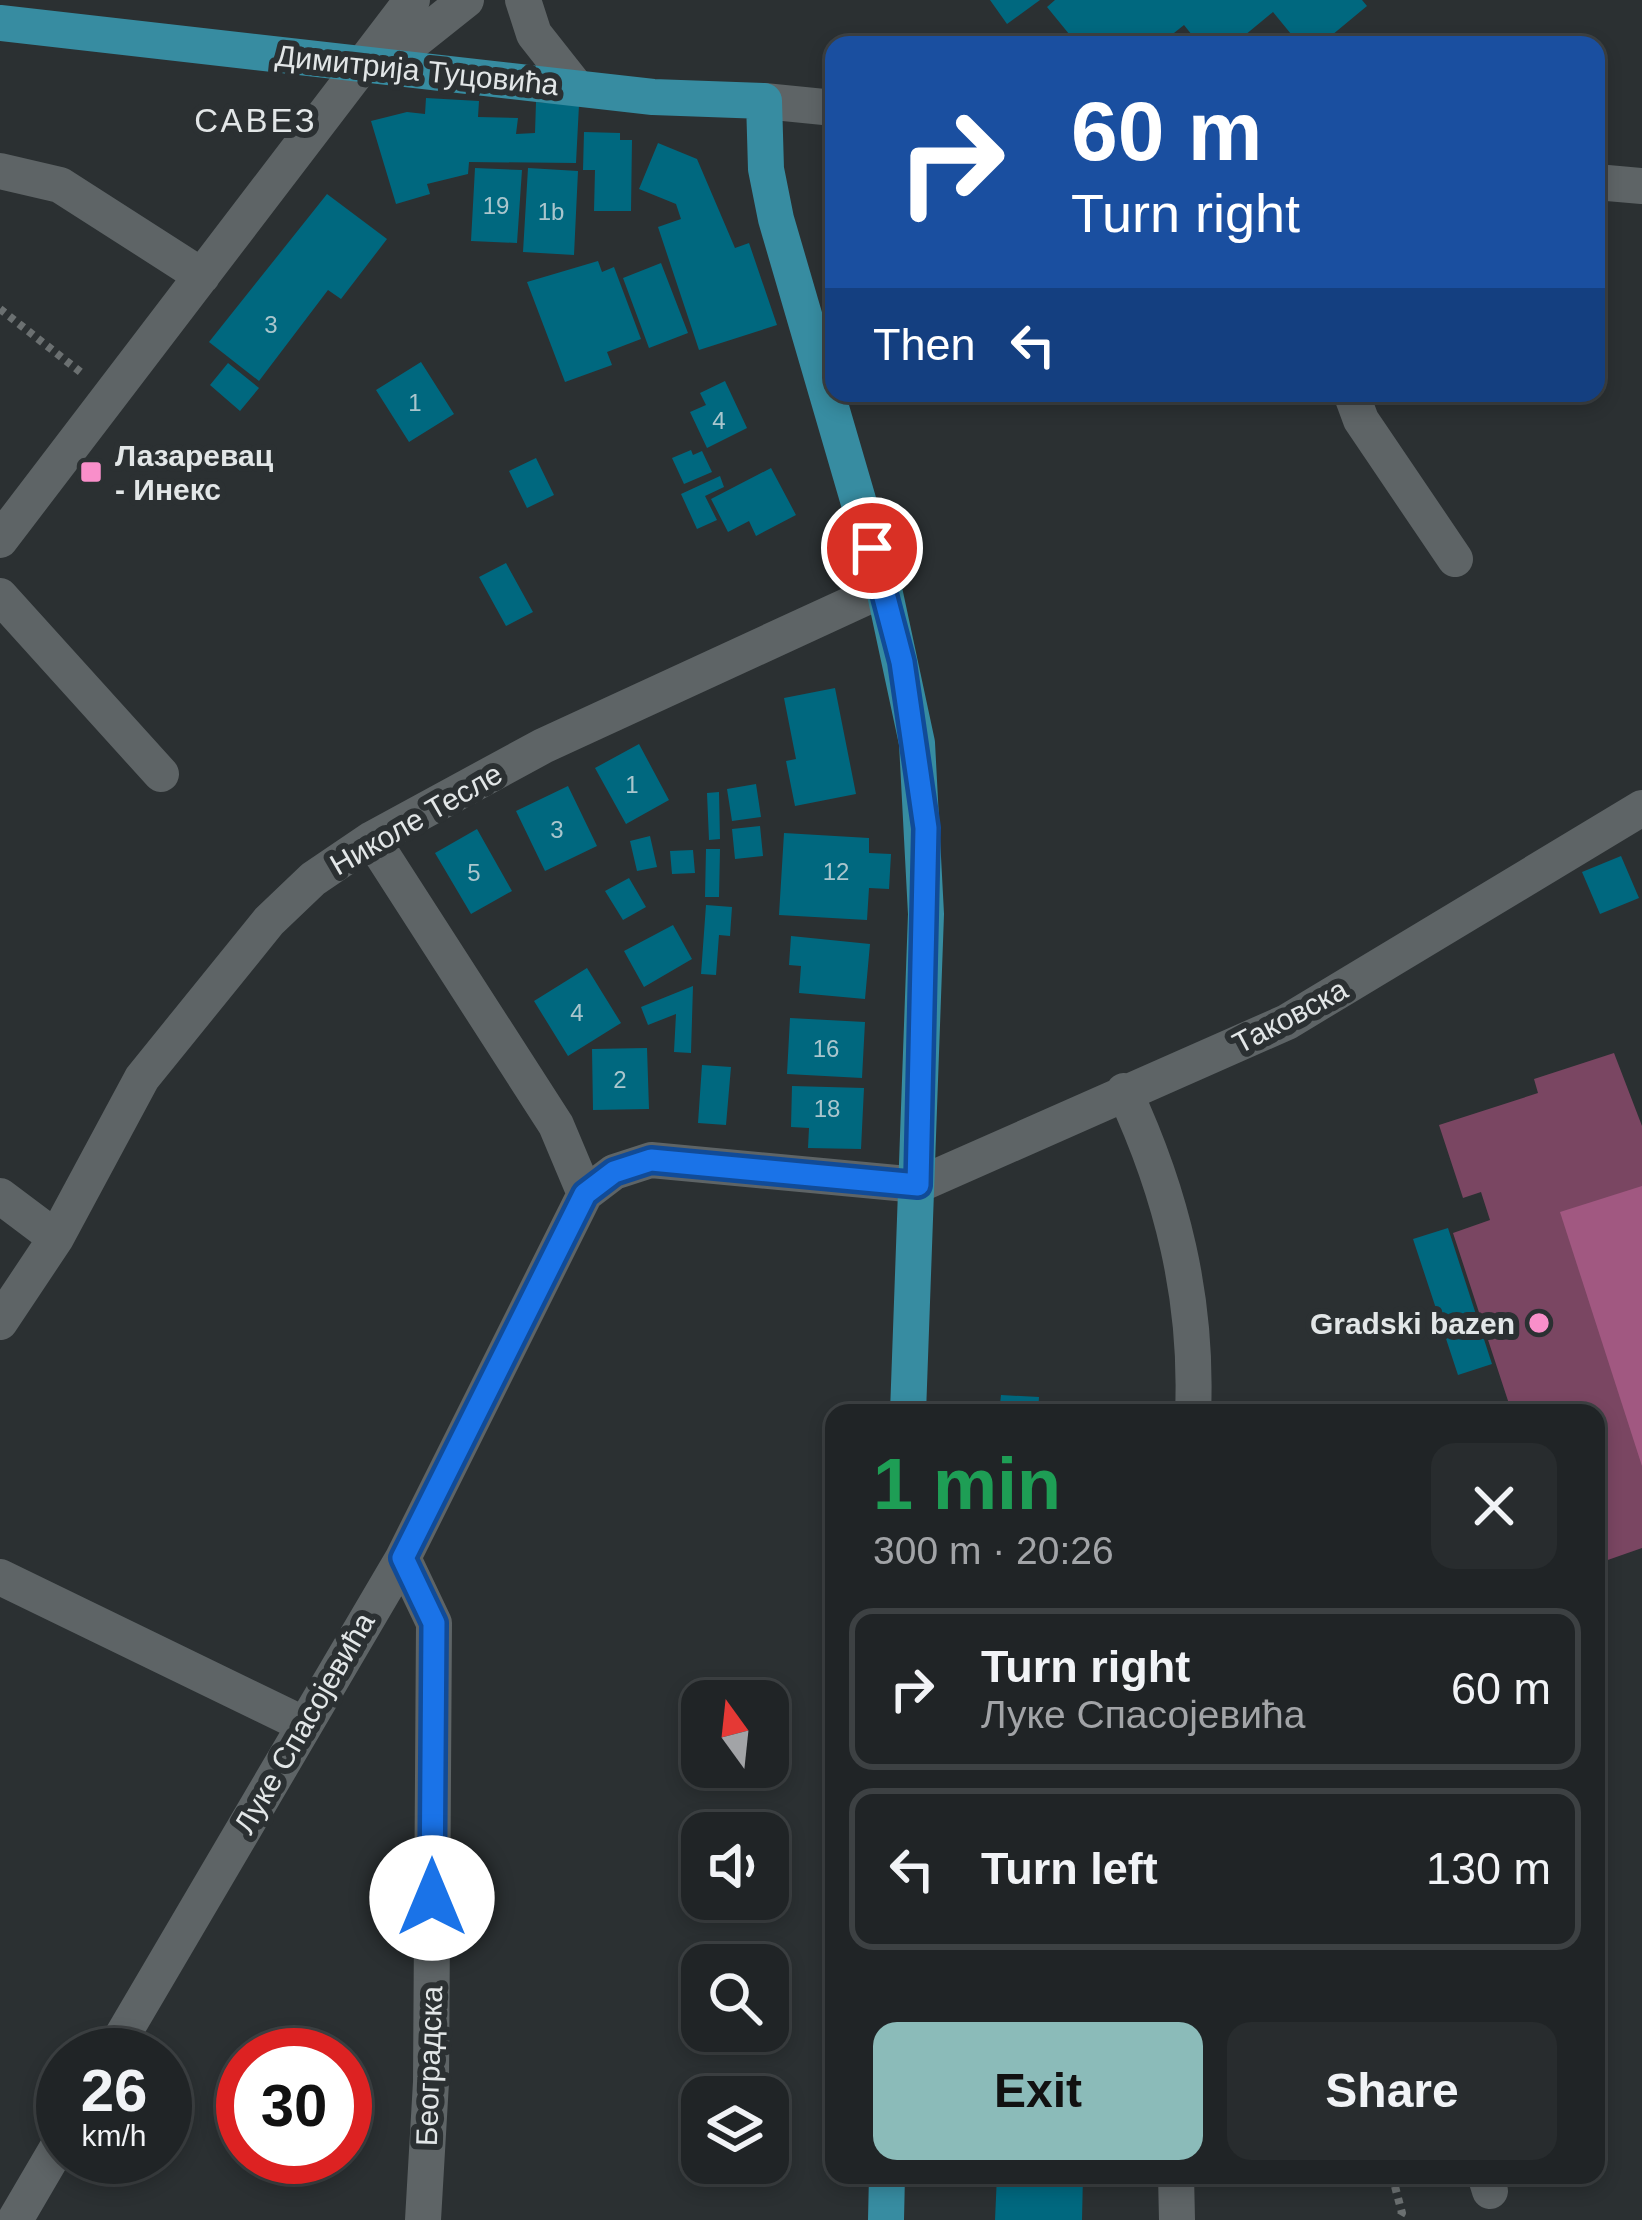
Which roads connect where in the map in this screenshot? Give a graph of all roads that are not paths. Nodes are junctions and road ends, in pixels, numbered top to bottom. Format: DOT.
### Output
graph roads {
  1 [pos="412,0"];
  2 [pos="466,0"];
  3 [pos="523,0"];
  4 [pos="0,23"];
  5 [pos="360,66"];
  6 [pos="575,86"];
  7 [pos="764,101"];
  8 [pos="825,107"];
  9 [pos="0,171"];
  10 [pos="1605,183"];
  11 [pos="1639,186"];
  12 [pos="202,276"];
  13 [pos="825,387"];
  14 [pos="829,402"];
  15 [pos="1354,402"];
  16 [pos="0,540"];
  17 [pos="1455,559"];
  18 [pos="884,589"];
  19 [pos="0,596"];
  20 [pos="160,775"];
  21 [pos="1642,808"];
  22 [pos="372,839"];
  23 [pos="1124,1091"];
  24 [pos="918,1185"];
  25 [pos="585,1194"];
  26 [pos="0,1196"];
  27 [pos="56,1238"];
  28 [pos="0,1322"];
  29 [pos="908,1404"];
  30 [pos="1194,1404"];
  31 [pos="403,1558"];
  32 [pos="0,1577"];
  33 [pos="367,1615"];
  34 [pos="434,1623"];
  35 [pos="303,1724"];
  36 [pos="127,2028"];
  37 [pos="37,2184"];
  38 [pos="887,2184"];
  39 [pos="1176,2184"];
  40 [pos="16,2220"];
  41 [pos="423,2220"];
  42 [pos="886,2220"];
  43 [pos="1177,2220"];
  1 -- 5 [label="street"];
  2 -- 5 [label="street"];
  3 -- 6 [label="street"];
  4 -- 5 [label="main road, Димитрија Туцовића"];
  5 -- 6 [label="main road, Димитрија Туцовића"];
  5 -- 12 [label="street"];
  6 -- 7 [label="main road, Димитрија Туцовића"];
  7 -- 8 [label="street, Димитрија Туцовића"];
  7 -- 13 [label="main road"];
  9 -- 12 [label="street"];
  10 -- 11 [label="street"];
  12 -- 16 [label="street"];
  14 -- 18 [label="main road"];
  15 -- 17 [label="street"];
  18 -- 22 [label="street, Николе Тесле"];
  18 -- 24 [label="main road"];
  19 -- 20 [label="street"];
  21 -- 23 [label="street, Таковска"];
  22 -- 25 [label="street"];
  22 -- 27 [label="street, Николе Тесле"];
  23 -- 24 [label="street, Таковска"];
  23 -- 30 [label="street"];
  24 -- 25 [label="street"];
  24 -- 29 [label="main road"];
  25 -- 31 [label="street, Луке Спасојевића"];
  26 -- 27 [label="street"];
  27 -- 28 [label="street, Николе Тесле"];
  31 -- 33 [label="street, Луке Спасојевића"];
  31 -- 34 [label="street, Београдска"];
  32 -- 35 [label="street"];
  33 -- 34 [label="street"];
  33 -- 35 [label="street, Луке Спасојевића"];
  34 -- 41 [label="street, Београдска"];
  35 -- 36 [label="street, Луке Спасојевића"];
  37 -- 40 [label="street"];
  38 -- 42 [label="main road"];
  39 -- 43 [label="street"];
}
